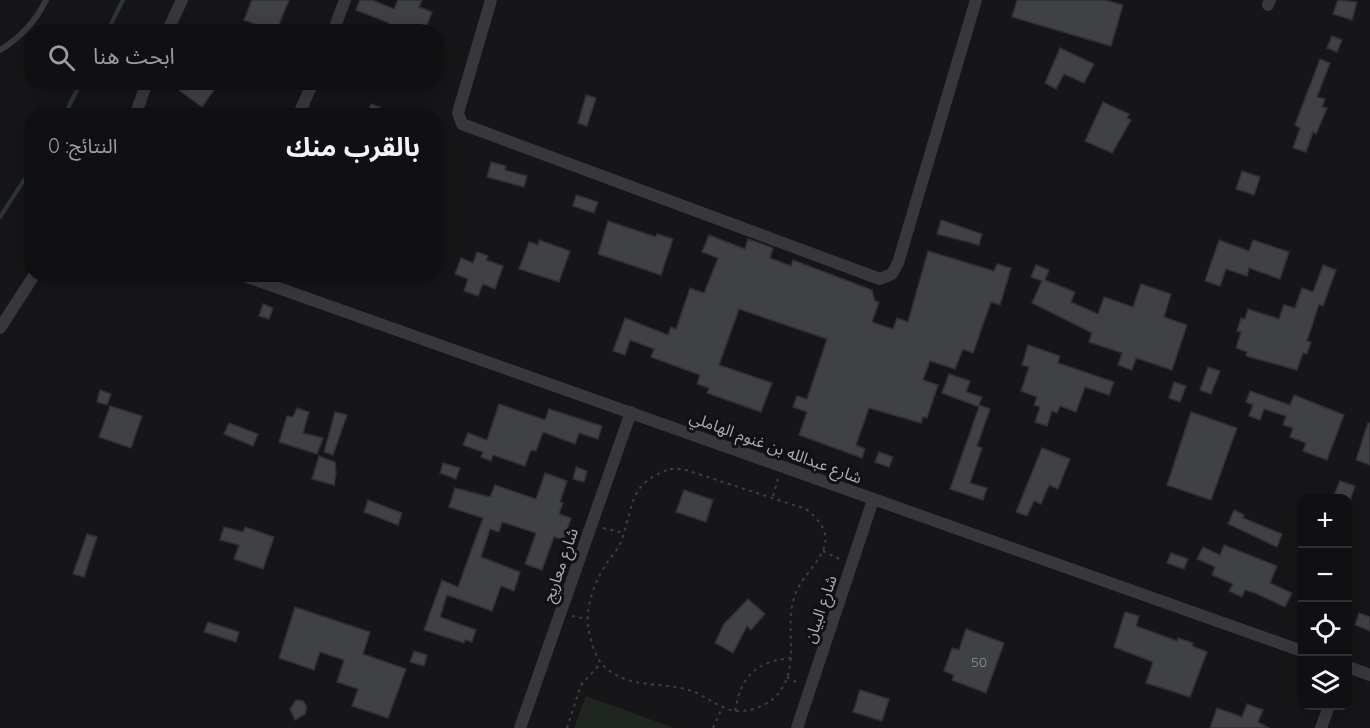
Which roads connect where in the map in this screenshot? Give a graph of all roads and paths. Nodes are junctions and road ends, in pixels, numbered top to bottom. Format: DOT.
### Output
graph roads {
  1 [pos="46,0"];
  2 [pos="182,0"];
  3 [pos="345,0"];
  4 [pos="491,0"];
  5 [pos="976,0"];
  6 [pos="30,24"];
  7 [pos="171,24"];
  8 [pos="336,24"];
  9 [pos="24,31"];
  10 [pos="0,50"];
  11 [pos="144,90"];
  12 [pos="309,90"];
  13 [pos="138,108"];
  14 [pos="301,108"];
  15 [pos="30,282"];
  16 [pos="262,282"];
  17 [pos="0,328"];
  18 [pos="631,412"];
  19 [pos="782,467"];
  20 [pos="773,496"];
  21 [pos="873,500"];
  22 [pos="592,525"];
  23 [pos="624,533"];
  24 [pos="823,552"];
  25 [pos="853,566"];
  26 [pos="561,614"];
  27 [pos="588,619"];
  28 [pos="1298,650"];
  29 [pos="792,658"];
  30 [pos="601,663"];
  31 [pos="1352,669"];
  32 [pos="1370,675"];
  33 [pos="723,706"];
  34 [pos="1327,710"];
  35 [pos="735,711"];
  36 [pos="520,728"];
  37 [pos="567,728"];
  38 [pos="713,728"];
  39 [pos="796,728"];
  40 [pos="1321,728"];
  1 -- 6 [label="lane"];
  2 -- 7 [label="street"];
  3 -- 8 [label="street"];
  4 -- 5 [label="street"];
  9 -- 10 [label="lane"];
  11 -- 13 [label="street"];
  12 -- 14 [label="street"];
  15 -- 17 [label="street"];
  16 -- 18 [label="street, شارع عبدالله بن غنوم الهاملي"];
  18 -- 19 [label="street, شارع عبدالله بن غنوم الهاملي"];
  18 -- 22 [label="street, شارع معاريج"];
  19 -- 20 [label="path"];
  19 -- 21 [label="street, شارع عبدالله بن غنوم الهاملي"];
  20 -- 23 [label="path"];
  20 -- 24 [label="path"];
  21 -- 25 [label="street, شارع البيان"];
  21 -- 28 [label="street, شارع عبدالله بن غنوم الهاملي"];
  22 -- 23 [label="path"];
  22 -- 26 [label="street, شارع معاريج"];
  23 -- 27 [label="path"];
  24 -- 25 [label="path"];
  24 -- 29 [label="path"];
  25 -- 39 [label="street, شارع البيان"];
  26 -- 27 [label="path"];
  26 -- 36 [label="street, شارع معاريج"];
  27 -- 30 [label="path"];
  29 -- 35 [label="path"];
  29 -- 35 [label="path"];
  30 -- 33 [label="path"];
  30 -- 37 [label="path"];
  31 -- 32 [label="street"];
  33 -- 35 [label="path"];
  33 -- 38 [label="path"];
  34 -- 40 [label="street"];
}
